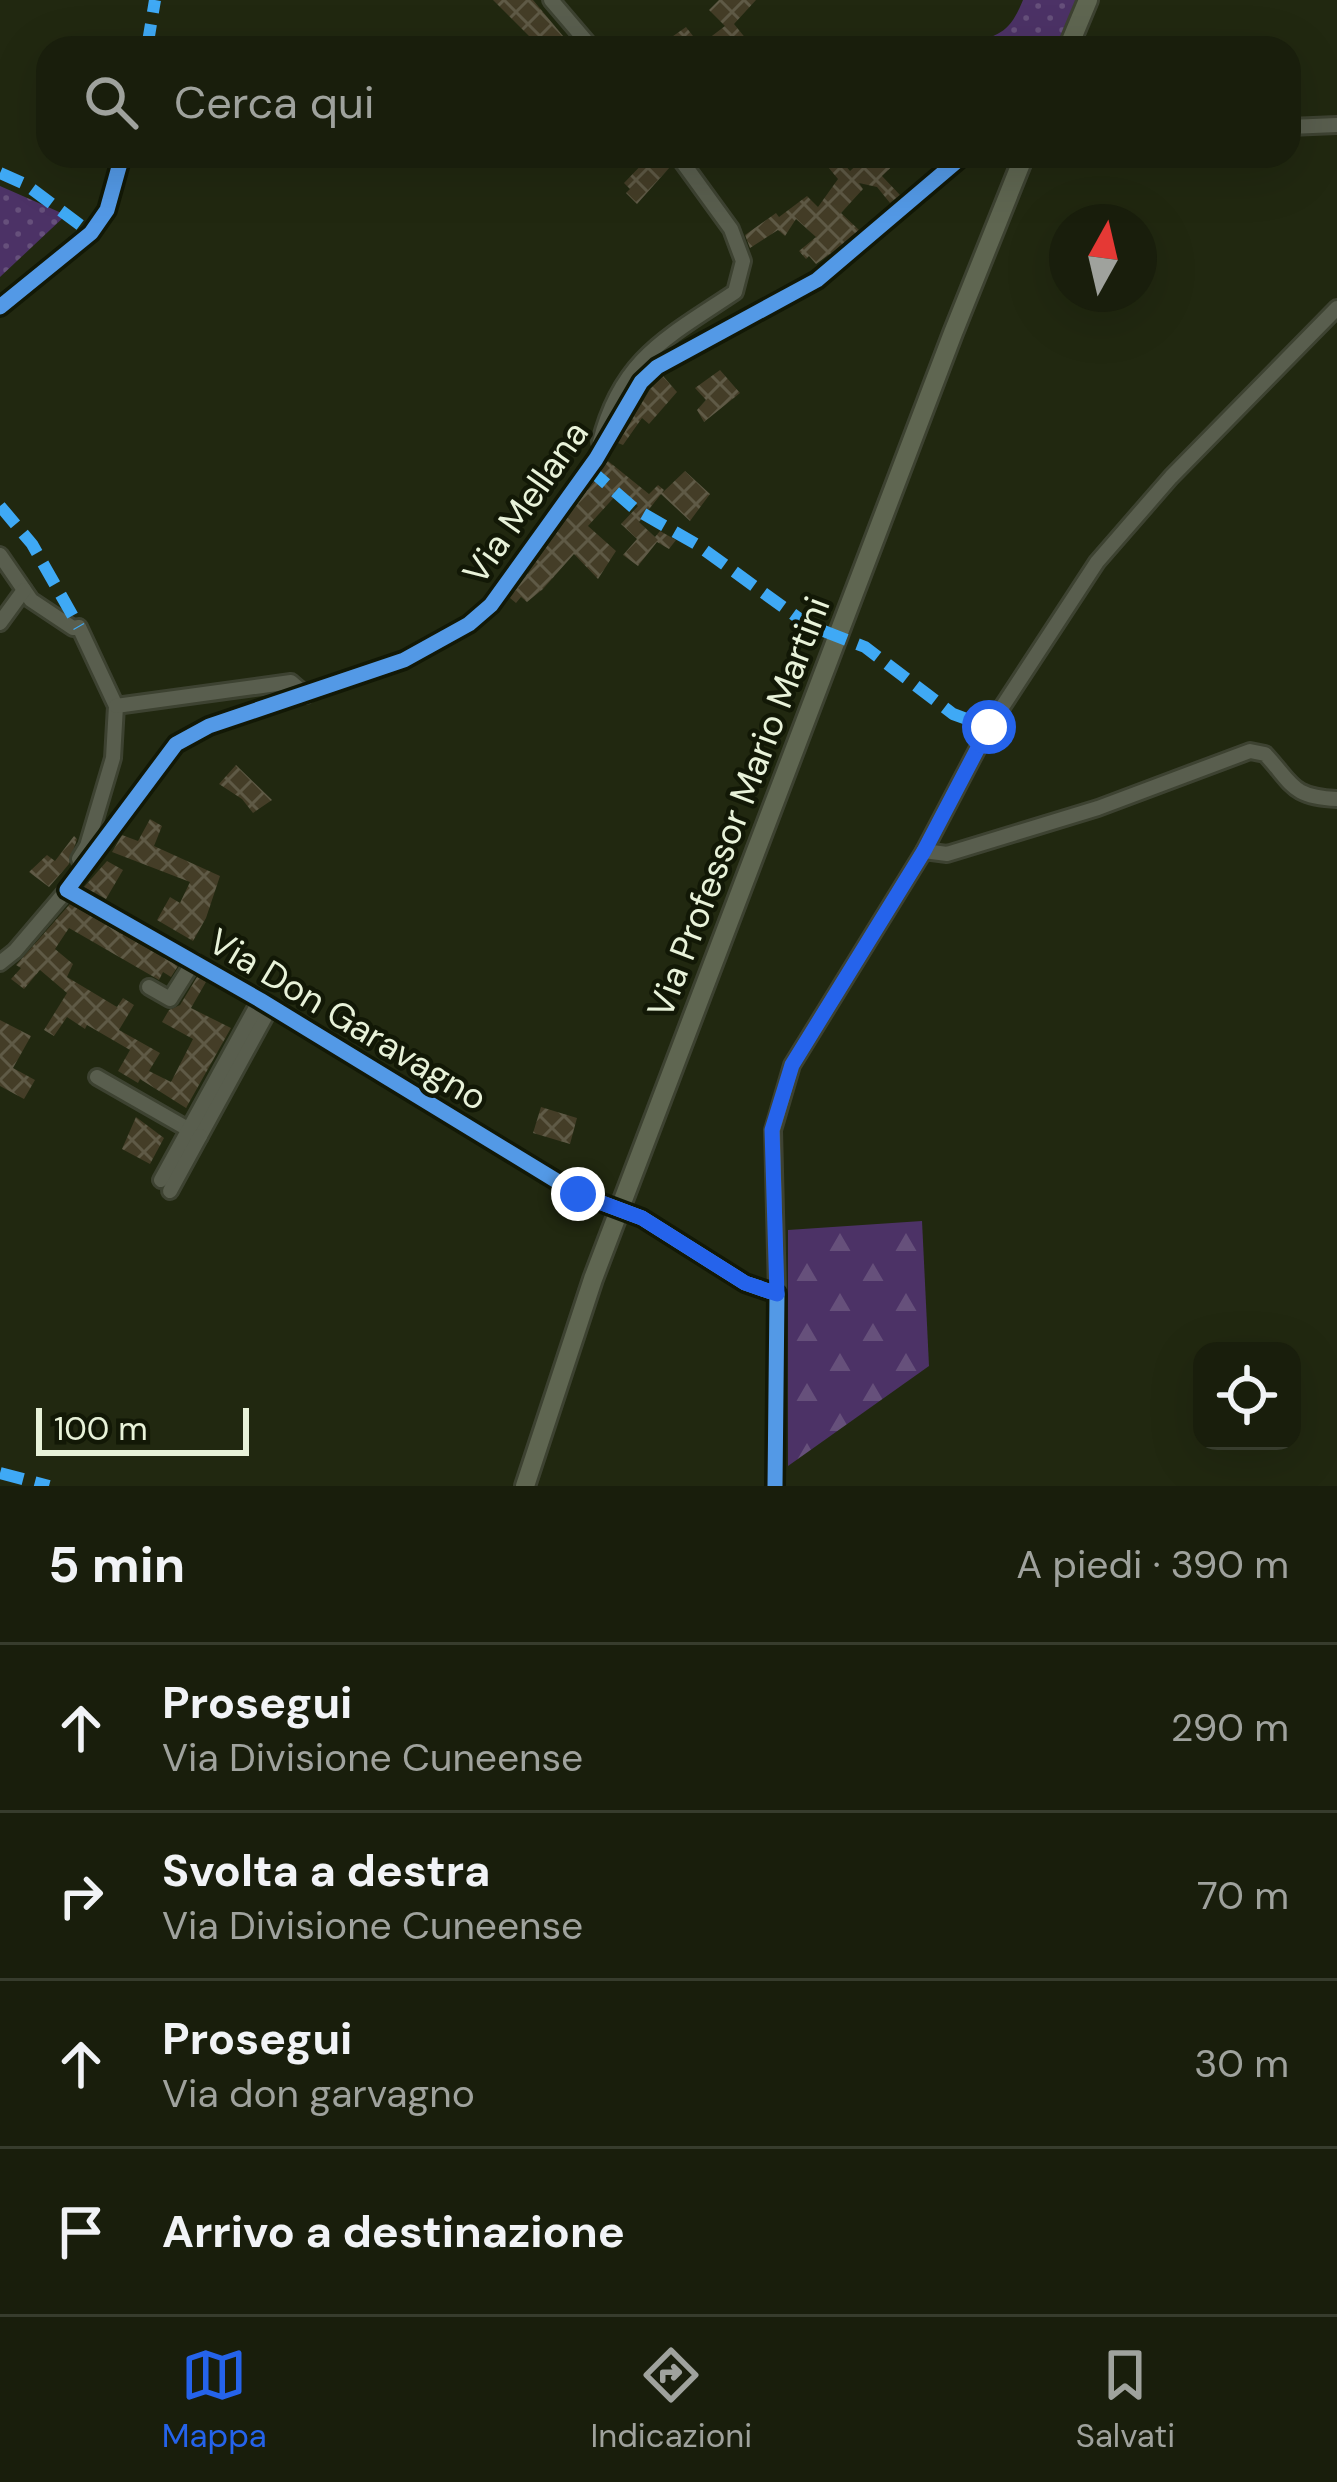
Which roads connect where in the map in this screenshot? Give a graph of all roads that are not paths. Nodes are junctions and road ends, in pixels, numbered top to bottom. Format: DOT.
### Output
graph roads {
  1 [pos="551,0"];
  2 [pos="1088,0"];
  3 [pos="582,36"];
  4 [pos="1073,36"];
  5 [pos="1337,125"];
  6 [pos="1301,127"];
  7 [pos="687,168"];
  8 [pos="949,168"];
  9 [pos="1019,168"];
  10 [pos="1337,308"];
  11 [pos="596,458"];
  12 [pos="0,555"];
  13 [pos="24,590"];
  14 [pos="0,623"];
  15 [pos="306,695"];
  16 [pos="116,706"];
  17 [pos="1337,799"];
  18 [pos="924,851"];
  19 [pos="67,890"];
  20 [pos="194,961"];
  21 [pos="0,963"];
  22 [pos="149,987"];
  23 [pos="265,1003"];
  24 [pos="97,1077"];
  25 [pos="195,1133"];
  26 [pos="166,1185"];
  27 [pos="777,1294"];
  28 [pos="525,1486"];
  29 [pos="775,1486"];
  1 -- 3 [label="street"];
  2 -- 4 [label="main road"];
  5 -- 6 [label="street"];
  7 -- 11 [label="street"];
  8 -- 11 [label="street, Via Mellana"];
  9 -- 28 [label="main road, Via Professor Mario Martini"];
  10 -- 18 [label="street"];
  11 -- 15 [label="street, Via Mellana"];
  12 -- 13 [label="street"];
  13 -- 14 [label="street"];
  13 -- 16 [label="street"];
  15 -- 16 [label="street"];
  15 -- 19 [label="street, Via Mellana"];
  16 -- 19 [label="street"];
  17 -- 18 [label="street"];
  18 -- 27 [label="street"];
  19 -- 20 [label="street, Via Don Garavagno"];
  19 -- 21 [label="street, Via Mellana"];
  20 -- 22 [label="street"];
  20 -- 23 [label="street, Via Don Garavagno"];
  23 -- 25 [label="street"];
  23 -- 27 [label="street, Via Don Garavagno, bridge"];
  24 -- 25 [label="street"];
  25 -- 26 [label="street"];
  27 -- 29 [label="street"];
}
